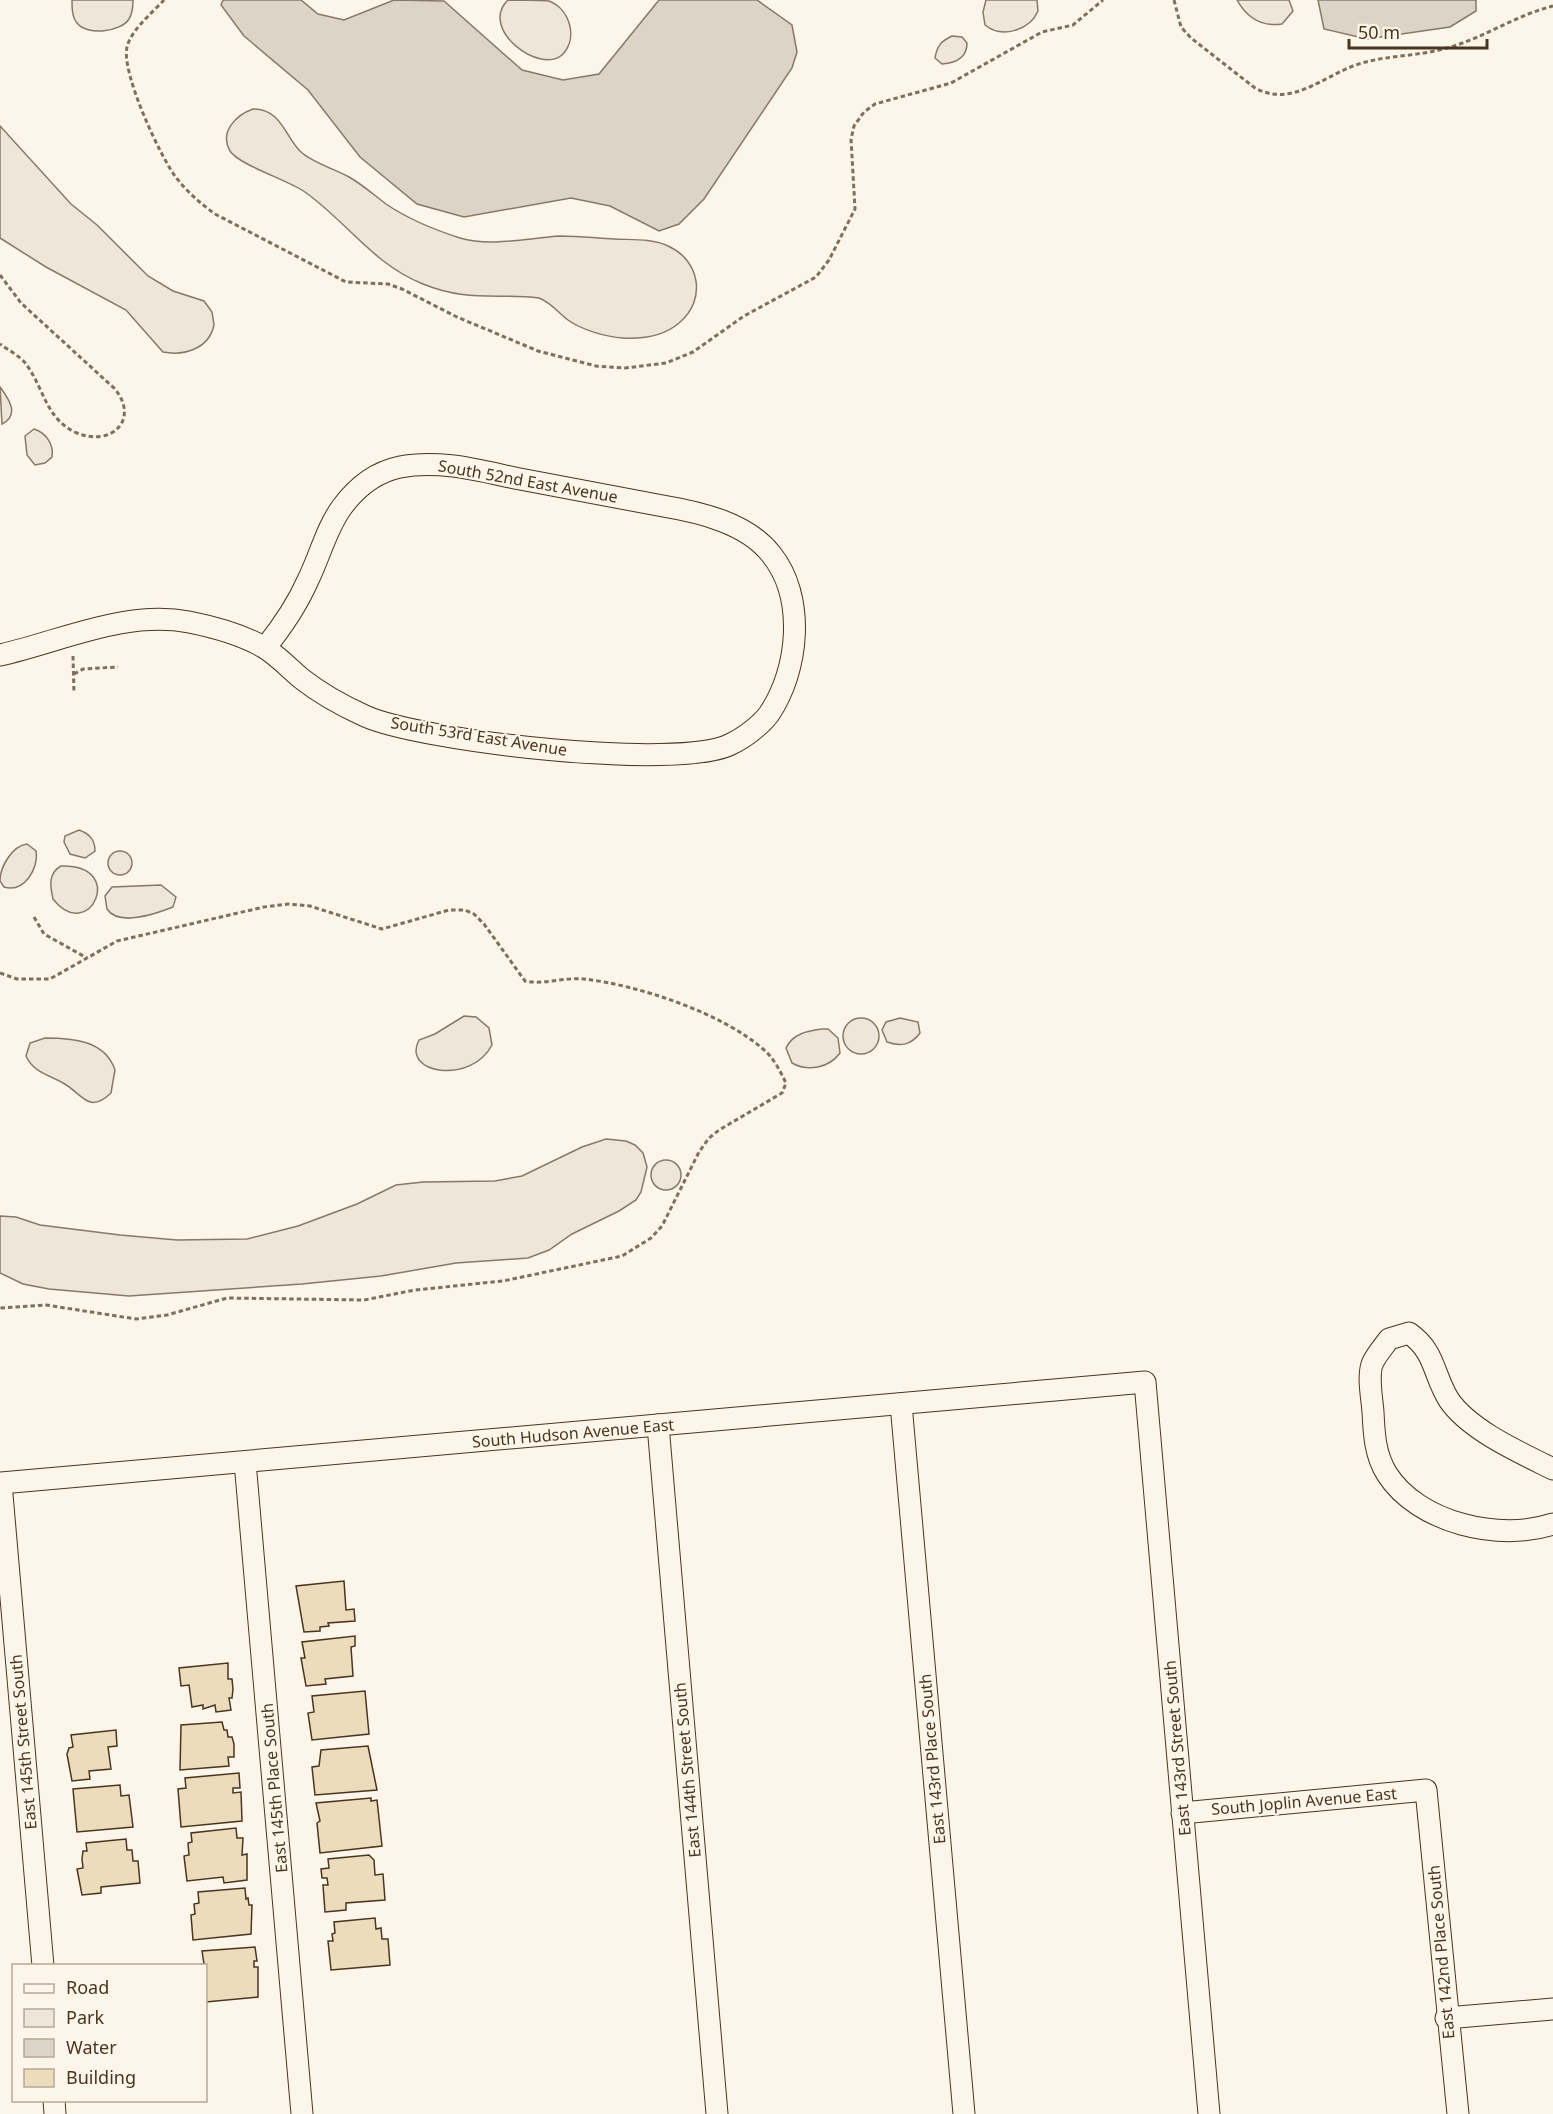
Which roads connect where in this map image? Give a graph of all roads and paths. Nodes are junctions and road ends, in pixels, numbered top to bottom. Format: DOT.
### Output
graph roads {
  1 [pos="164,0"];
  2 [pos="1103,0"];
  3 [pos="1174,0"];
  4 [pos="1553,6"];
  5 [pos="0,275"];
  6 [pos="0,345"];
  7 [pos="69,636"];
  8 [pos="265,648"];
  9 [pos="791,654"];
  10 [pos="0,655"];
  11 [pos="118,667"];
  12 [pos="74,674"];
  13 [pos="74,693"];
  14 [pos="34,917"];
  15 [pos="87,958"];
  16 [pos="0,973"];
  17 [pos="0,1308"];
  18 [pos="1145,1382"];
  19 [pos="901,1404"];
  20 [pos="658,1425"];
  21 [pos="245,1462"];
  22 [pos="1553,1469"];
  23 [pos="1,1484"];
  24 [pos="1553,1524"];
  25 [pos="1426,1790"];
  26 [pos="1182,1813"];
  27 [pos="43,1964"];
  28 [pos="1553,2009"];
  29 [pos="1446,2018"];
  30 [pos="302,2114"];
  31 [pos="717,2114"];
  32 [pos="964,2114"];
  33 [pos="1209,2114"];
  34 [pos="1458,2114"];
  1 -- 2 [label="path"];
  3 -- 4 [label="path"];
  5 -- 6 [label="path"];
  7 -- 8 [label="street, South 53rd East Avenue"];
  7 -- 10 [label="street, South 53rd East Avenue"];
  7 -- 12 [label="path"];
  8 -- 9 [label="street, South 53rd East Avenue"];
  8 -- 9 [label="street, South 52nd East Avenue"];
  11 -- 12 [label="path"];
  12 -- 13 [label="path"];
  14 -- 15 [label="path"];
  15 -- 16 [label="path"];
  15 -- 17 [label="path"];
  18 -- 19 [label="street, South Hudson Avenue East"];
  18 -- 26 [label="street, East 143rd Street South"];
  19 -- 20 [label="street, South Hudson Avenue East"];
  19 -- 32 [label="street, East 143rd Place South"];
  20 -- 21 [label="street, South Hudson Avenue East"];
  20 -- 31 [label="street, East 144th Street South"];
  21 -- 23 [label="street, South Hudson Avenue East"];
  21 -- 30 [label="street, East 145th Place South"];
  22 -- 24 [label="street"];
  23 -- 27 [label="street, East 145th Street South"];
  25 -- 26 [label="street, South Joplin Avenue East"];
  25 -- 29 [label="street, East 142nd Place South"];
  26 -- 33 [label="street, East 143rd Street South"];
  28 -- 29 [label="street"];
  29 -- 34 [label="street, East 142nd Place South"];
}
